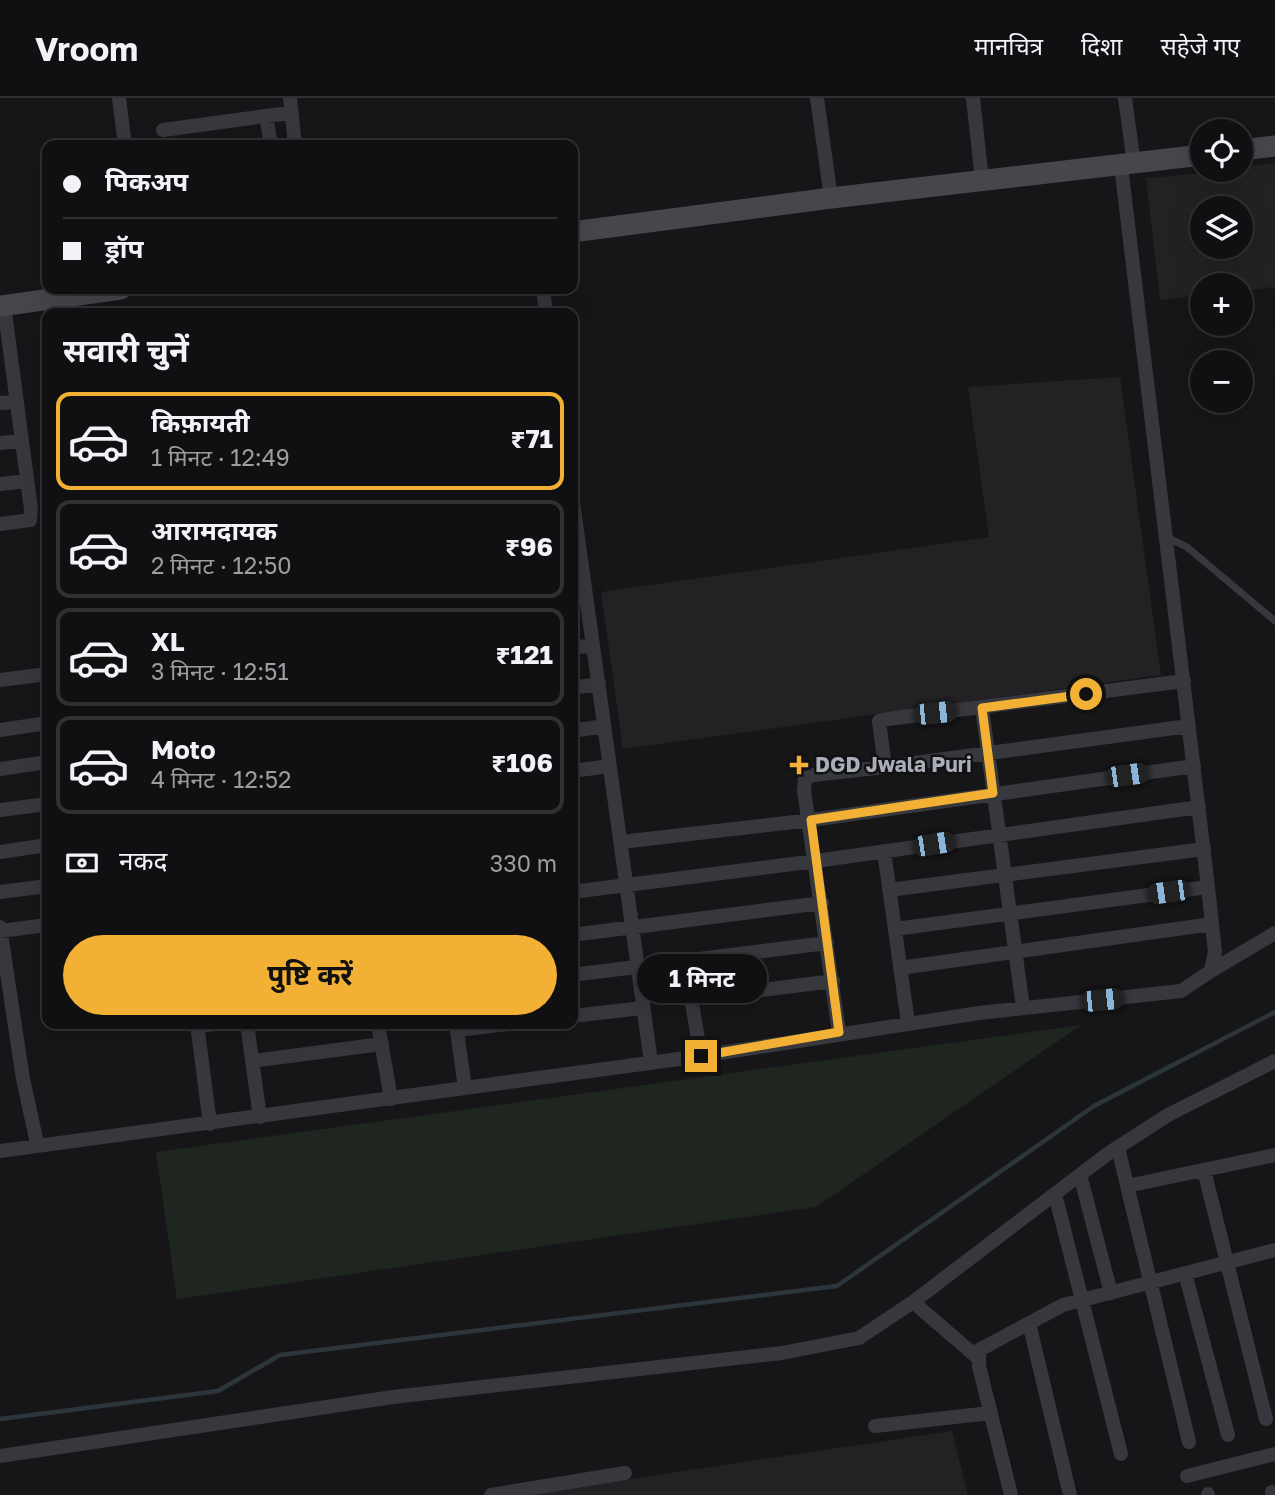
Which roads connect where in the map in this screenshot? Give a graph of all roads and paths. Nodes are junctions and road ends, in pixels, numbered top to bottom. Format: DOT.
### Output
graph roads {
  1 [pos="118,98"];
  2 [pos="817,98"];
  3 [pos="972,98"];
  4 [pos="1126,98"];
  5 [pos="291,105"];
  6 [pos="266,116"];
  7 [pos="163,130"];
  8 [pos="124,140"];
  9 [pos="270,140"];
  10 [pos="294,140"];
  11 [pos="1275,146"];
  12 [pos="1253,149"];
  13 [pos="1190,157"];
  14 [pos="1128,165"];
  15 [pos="982,180"];
  16 [pos="831,198"];
  17 [pos="578,231"];
  18 [pos="84,294"];
  19 [pos="2,305"];
  20 [pos="6,361"];
  21 [pos="17,402"];
  22 [pos="0,403"];
  23 [pos="22,441"];
  24 [pos="0,443"];
  25 [pos="27,481"];
  26 [pos="0,484"];
  27 [pos="0,524"];
  28 [pos="578,537"];
  29 [pos="1166,537"];
  30 [pos="588,606"];
  31 [pos="578,607"];
  32 [pos="1275,621"];
  33 [pos="593,645"];
  34 [pos="578,647"];
  35 [pos="42,675"];
  36 [pos="0,680"];
  37 [pos="1184,681"];
  38 [pos="599,684"];
  39 [pos="578,687"];
  40 [pos="982,708"];
  41 [pos="42,724"];
  42 [pos="604,726"];
  43 [pos="1189,726"];
  44 [pos="0,730"];
  45 [pos="578,730"];
  46 [pos="988,754"];
  47 [pos="42,763"];
  48 [pos="610,766"];
  49 [pos="1194,766"];
  50 [pos="885,767"];
  51 [pos="0,769"];
  52 [pos="578,770"];
  53 [pos="993,793"];
  54 [pos="42,805"];
  55 [pos="1199,807"];
  56 [pos="0,810"];
  57 [pos="811,820"];
  58 [pos="999,834"];
  59 [pos="621,842"];
  60 [pos="42,846"];
  61 [pos="1204,849"];
  62 [pos="884,851"];
  63 [pos="0,852"];
  64 [pos="816,861"];
  65 [pos="1004,875"];
  66 [pos="626,884"];
  67 [pos="42,887"];
  68 [pos="1208,887"];
  69 [pos="889,890"];
  70 [pos="578,891"];
  71 [pos="0,892"];
  72 [pos="822,903"];
  73 [pos="1009,915"];
  74 [pos="1212,924"];
  75 [pos="42,925"];
  76 [pos="632,927"];
  77 [pos="0,929"];
  78 [pos="895,929"];
  79 [pos="1275,933"];
  80 [pos="578,934"];
  81 [pos="827,943"];
  82 [pos="1014,953"];
  83 [pos="685,961"];
  84 [pos="638,968"];
  85 [pos="900,968"];
  86 [pos="1211,971"];
  87 [pos="578,974"];
  88 [pos="833,981"];
  89 [pos="691,999"];
  90 [pos="643,1008"];
  91 [pos="1023,1008"];
  92 [pos="578,1015"];
  93 [pos="908,1023"];
  94 [pos="198,1029"];
  95 [pos="248,1029"];
  96 [pos="379,1029"];
  97 [pos="456,1029"];
  98 [pos="839,1032"];
  99 [pos="382,1044"];
  100 [pos="701,1056"];
  101 [pos="1275,1060"];
  102 [pos="252,1061"];
  103 [pos="651,1062"];
  104 [pos="465,1088"];
  105 [pos="391,1099"];
  106 [pos="260,1117"];
  107 [pos="210,1124"];
  108 [pos="37,1143"];
  109 [pos="1118,1148"];
  110 [pos="0,1150"];
  111 [pos="1275,1156"];
  112 [pos="1204,1170"];
  113 [pos="1080,1175"];
  114 [pos="1127,1186"];
  115 [pos="1055,1194"];
  116 [pos="1275,1250"];
  117 [pos="1226,1262"];
  118 [pos="1185,1273"];
  119 [pos="1151,1284"];
  120 [pos="1111,1293"];
  121 [pos="1082,1300"];
  122 [pos="913,1302"];
  123 [pos="1029,1323"];
  124 [pos="978,1358"];
  125 [pos="990,1413"];
  126 [pos="1266,1419"];
  127 [pos="875,1426"];
  128 [pos="1228,1435"];
  129 [pos="1189,1442"];
  130 [pos="1121,1454"];
  131 [pos="1275,1454"];
  132 [pos="0,1456"];
  133 [pos="625,1473"];
  134 [pos="1187,1476"];
  135 [pos="491,1495"];
  136 [pos="1010,1495"];
  137 [pos="1070,1495"];
  1 -- 8 [label="street"];
  2 -- 16 [label="street"];
  3 -- 15 [label="street"];
  4 -- 14 [label="street"];
  5 -- 6 [label="street"];
  5 -- 10 [label="street"];
  6 -- 7 [label="street"];
  6 -- 9 [label="street"];
  11 -- 12 [label="street"];
  13 -- 14 [label="street"];
  14 -- 15 [label="street"];
  14 -- 29 [label="street"];
  15 -- 16 [label="street"];
  16 -- 17 [label="street"];
  18 -- 19 [label="street"];
  19 -- 20 [label="street"];
  20 -- 21 [label="street"];
  21 -- 22 [label="street"];
  21 -- 23 [label="street"];
  23 -- 24 [label="street"];
  23 -- 25 [label="street"];
  25 -- 26 [label="street"];
  25 -- 27 [label="street"];
  28 -- 30 [label="street"];
  29 -- 32 [label="lane"];
  29 -- 37 [label="street"];
  30 -- 31 [label="street"];
  30 -- 33 [label="street"];
  33 -- 34 [label="street"];
  33 -- 38 [label="street"];
  35 -- 36 [label="street"];
  37 -- 40 [label="street"];
  37 -- 43 [label="street"];
  38 -- 39 [label="street"];
  38 -- 42 [label="street"];
  40 -- 46 [label="street"];
  40 -- 50 [label="street"];
  41 -- 44 [label="street"];
  42 -- 45 [label="street"];
  42 -- 48 [label="street"];
  43 -- 46 [label="street"];
  43 -- 49 [label="street"];
  46 -- 50 [label="street"];
  46 -- 53 [label="street"];
  47 -- 51 [label="street"];
  48 -- 52 [label="street"];
  48 -- 59 [label="street"];
  49 -- 53 [label="street"];
  49 -- 55 [label="street"];
  50 -- 57 [label="street"];
  53 -- 57 [label="street"];
  53 -- 58 [label="street"];
  54 -- 56 [label="street"];
  55 -- 58 [label="street"];
  55 -- 61 [label="street"];
  57 -- 59 [label="street"];
  57 -- 64 [label="street"];
  58 -- 62 [label="street"];
  58 -- 65 [label="street"];
  59 -- 66 [label="street"];
  60 -- 63 [label="street"];
  61 -- 65 [label="street"];
  61 -- 68 [label="street"];
  62 -- 64 [label="street"];
  62 -- 69 [label="street"];
  64 -- 66 [label="street"];
  64 -- 72 [label="street"];
  65 -- 69 [label="street"];
  65 -- 73 [label="street"];
  66 -- 70 [label="street"];
  66 -- 76 [label="street"];
  67 -- 71 [label="street"];
  68 -- 73 [label="street"];
  68 -- 74 [label="street"];
  69 -- 78 [label="street"];
  72 -- 76 [label="street"];
  72 -- 81 [label="street"];
  73 -- 78 [label="street"];
  73 -- 82 [label="street"];
  74 -- 82 [label="street"];
  74 -- 86 [label="street"];
  75 -- 77 [label="street"];
  76 -- 80 [label="street"];
  76 -- 84 [label="street"];
  77 -- 108 [label="street"];
  78 -- 85 [label="street"];
  79 -- 86 [label="street"];
  81 -- 83 [label="street"];
  81 -- 88 [label="street"];
  82 -- 85 [label="street"];
  82 -- 91 [label="street"];
  83 -- 84 [label="street"];
  83 -- 89 [label="street"];
  84 -- 87 [label="street"];
  84 -- 90 [label="street"];
  85 -- 93 [label="street"];
  86 -- 91 [label="street"];
  88 -- 89 [label="street"];
  88 -- 98 [label="street"];
  89 -- 100 [label="street"];
  90 -- 92 [label="street"];
  90 -- 103 [label="street"];
  91 -- 93 [label="street"];
  93 -- 98 [label="street"];
  94 -- 107 [label="street"];
  95 -- 102 [label="street"];
  96 -- 99 [label="street"];
  97 -- 104 [label="street"];
  98 -- 100 [label="street"];
  99 -- 102 [label="street"];
  99 -- 105 [label="street"];
  100 -- 103 [label="street"];
  101 -- 109 [label="street"];
  102 -- 106 [label="street"];
  103 -- 104 [label="street"];
  104 -- 105 [label="street"];
  105 -- 106 [label="street"];
  106 -- 107 [label="street"];
  107 -- 108 [label="street"];
  108 -- 110 [label="street"];
  109 -- 113 [label="street"];
  109 -- 114 [label="street"];
  111 -- 112 [label="street"];
  112 -- 114 [label="street"];
  112 -- 117 [label="street"];
  113 -- 115 [label="street"];
  113 -- 120 [label="street"];
  114 -- 119 [label="street"];
  115 -- 121 [label="street"];
  115 -- 122 [label="street"];
  116 -- 117 [label="street"];
  117 -- 118 [label="street"];
  117 -- 126 [label="street"];
  118 -- 119 [label="street"];
  118 -- 128 [label="street"];
  119 -- 120 [label="street"];
  119 -- 129 [label="street"];
  120 -- 121 [label="street"];
  121 -- 123 [label="street"];
  121 -- 130 [label="street"];
  122 -- 124 [label="street"];
  122 -- 132 [label="street"];
  123 -- 124 [label="street"];
  123 -- 137 [label="street"];
  124 -- 125 [label="street"];
  125 -- 127 [label="street"];
  125 -- 136 [label="street"];
  131 -- 134 [label="street"];
  133 -- 135 [label="street"];
}
